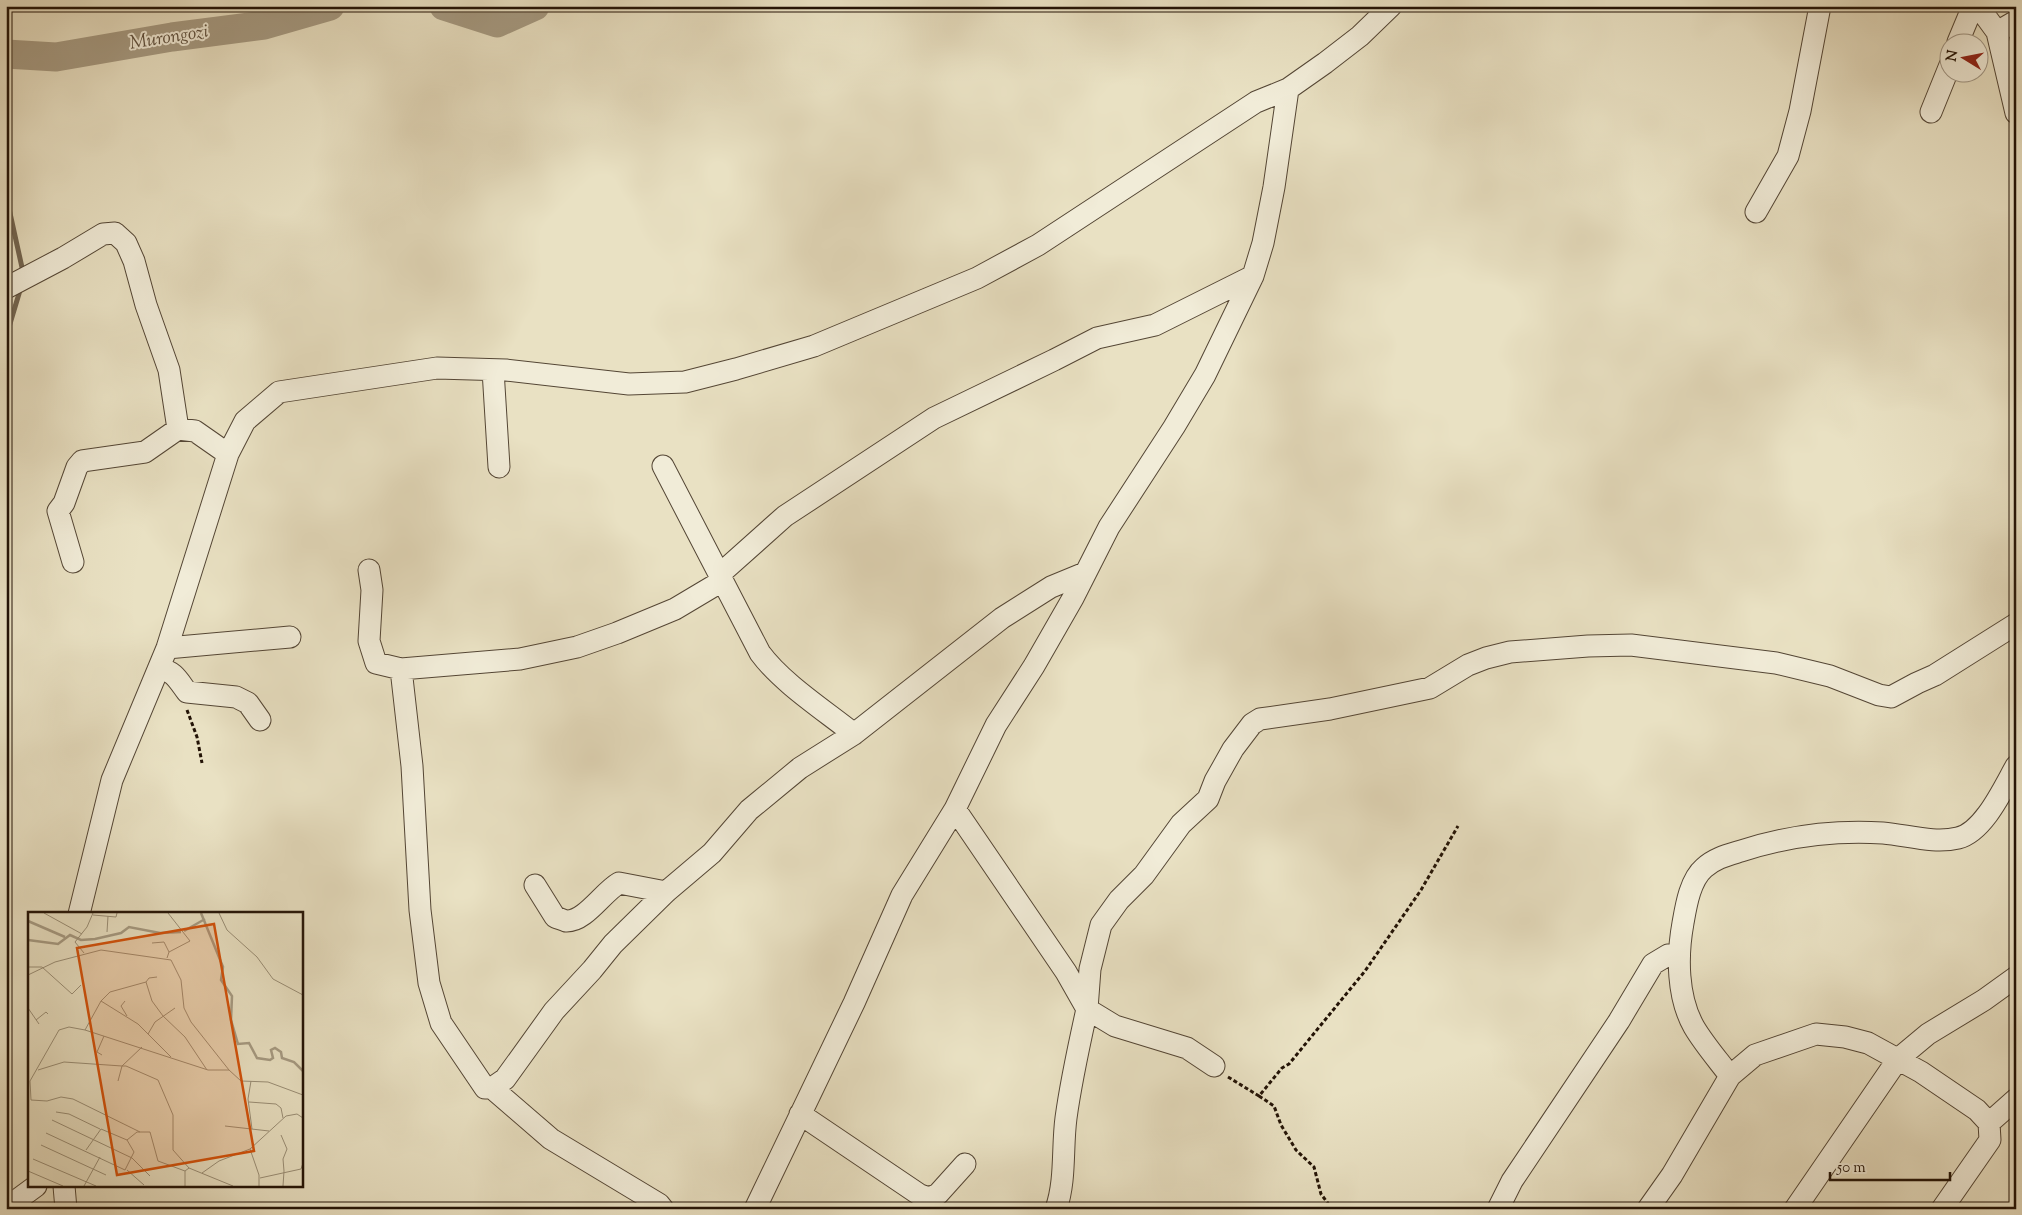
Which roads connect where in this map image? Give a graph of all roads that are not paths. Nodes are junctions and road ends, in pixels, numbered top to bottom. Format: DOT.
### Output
graph roads {
  1 [pos="1391,6"];
  2 [pos="1820,6"];
  3 [pos="1973,6"];
  4 [pos="1978,6"];
  5 [pos="2016,21"];
  6 [pos="1962,32"];
  7 [pos="1997,32"];
  8 [pos="1943,82"];
  9 [pos="1288,89"];
  10 [pos="1931,112"];
  11 [pos="2016,113"];
  12 [pos="1756,212"];
  13 [pos="1253,276"];
  14 [pos="6,288"];
  15 [pos="492,370"];
  16 [pos="178,428"];
  17 [pos="228,454"];
  18 [pos="663,466"];
  19 [pos="499,467"];
  20 [pos="73,562"];
  21 [pos="369,570"];
  22 [pos="1085,573"];
  23 [pos="721,578"];
  24 [pos="2016,624"];
  25 [pos="290,637"];
  26 [pos="167,648"];
  27 [pos="159,668"];
  28 [pos="402,669"];
  29 [pos="260,720"];
  30 [pos="854,734"];
  31 [pos="2016,766"];
  32 [pos="955,809"];
  33 [pos="535,885"];
  34 [pos="666,892"];
  35 [pos="79,912"];
  36 [pos="1679,954"];
  37 [pos="2016,977"];
  38 [pos="1087,1009"];
  39 [pos="1898,1060"];
  40 [pos="1214,1066"];
  41 [pos="1730,1076"];
  42 [pos="492,1088"];
  43 [pos="2016,1099"];
  44 [pos="800,1114"];
  45 [pos="1989,1123"];
  46 [pos="966,1164"];
  47 [pos="33,1188"];
  48 [pos="64,1188"];
  49 [pos="6,1208"];
  50 [pos="66,1209"];
  51 [pos="663,1209"];
  52 [pos="755,1209"];
  53 [pos="1056,1209"];
  54 [pos="1498,1209"];
  55 [pos="1648,1209"];
  56 [pos="1795,1209"];
  57 [pos="1942,1209"];
  1 -- 9 [label="street"];
  2 -- 12 [label="street"];
  3 -- 6 [label="street"];
  4 -- 7 [label="street"];
  5 -- 7 [label="street"];
  7 -- 11 [label="street"];
  8 -- 10 [label="street"];
  9 -- 13 [label="street"];
  9 -- 15 [label="street"];
  13 -- 22 [label="street"];
  13 -- 23 [label="street"];
  14 -- 16 [label="street"];
  15 -- 17 [label="street"];
  15 -- 19 [label="street"];
  16 -- 17 [label="street"];
  16 -- 20 [label="street"];
  17 -- 26 [label="street"];
  18 -- 23 [label="street"];
  21 -- 28 [label="street"];
  22 -- 30 [label="street"];
  22 -- 32 [label="street"];
  23 -- 28 [label="street"];
  23 -- 30 [label="street"];
  24 -- 38 [label="street"];
  25 -- 26 [label="street"];
  26 -- 27 [label="street"];
  27 -- 29 [label="street"];
  27 -- 35 [label="street"];
  28 -- 42 [label="street"];
  30 -- 34 [label="street"];
  31 -- 36 [label="street"];
  32 -- 38 [label="street"];
  32 -- 44 [label="street"];
  33 -- 34 [label="street"];
  34 -- 42 [label="street"];
  36 -- 41 [label="street"];
  36 -- 54 [label="street"];
  37 -- 39 [label="street"];
  38 -- 40 [label="street"];
  38 -- 53 [label="street"];
  39 -- 41 [label="street"];
  39 -- 45 [label="street"];
  39 -- 56 [label="street"];
  41 -- 55 [label="street"];
  42 -- 51 [label="street"];
  43 -- 45 [label="street"];
  44 -- 46 [label="street"];
  44 -- 52 [label="street"];
  45 -- 57 [label="street"];
  47 -- 49 [label="street"];
  48 -- 50 [label="street"];
}
